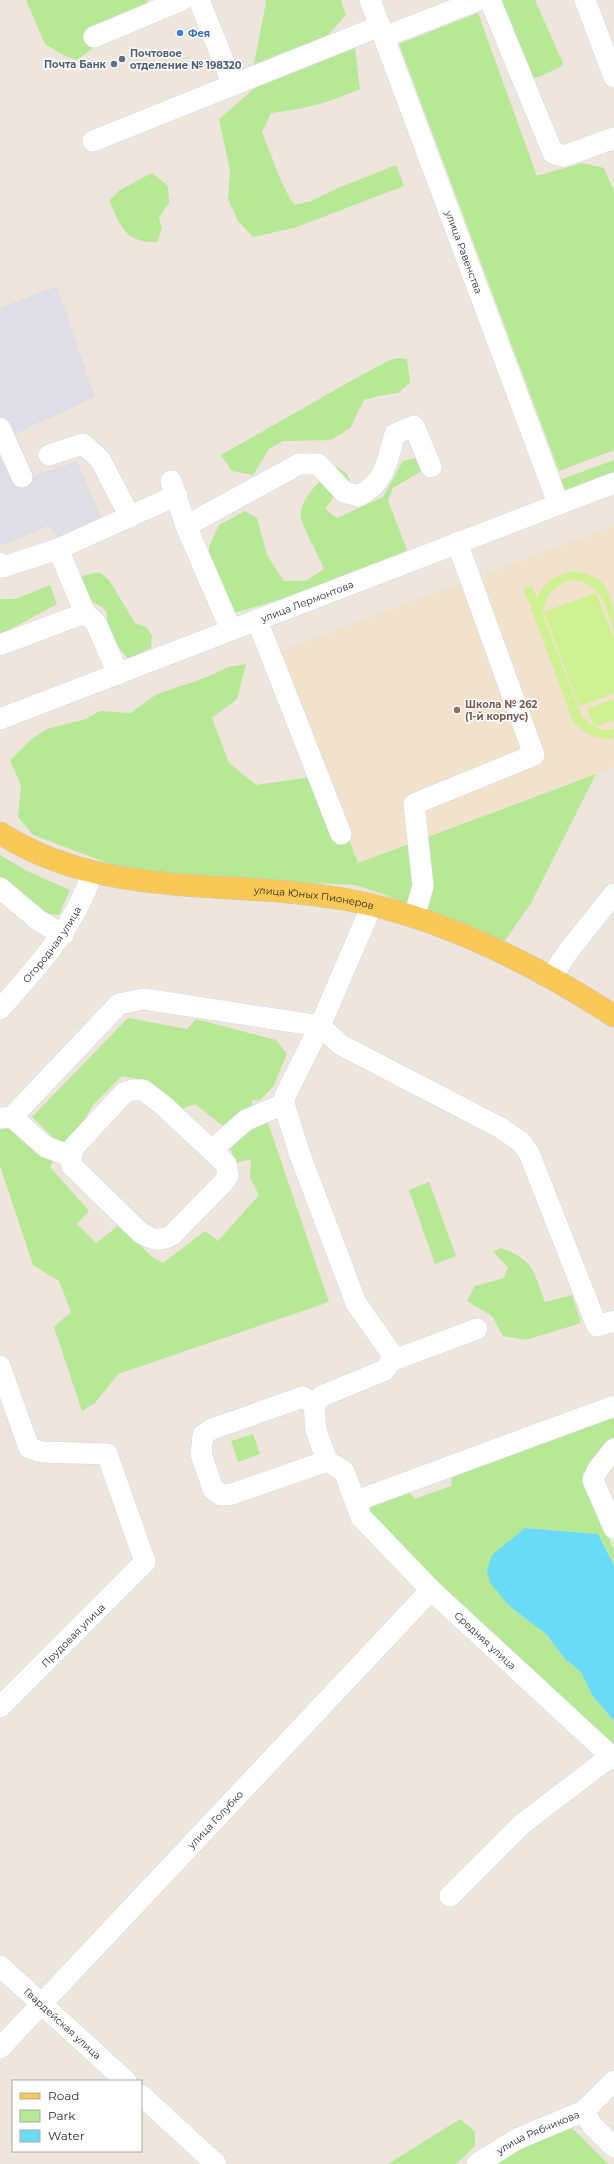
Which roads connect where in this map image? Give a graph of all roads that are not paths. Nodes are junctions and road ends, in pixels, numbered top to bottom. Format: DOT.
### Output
graph roads {
  1 [pos="182,0"];
  2 [pos="199,0"];
  3 [pos="370,0"];
  4 [pos="479,0"];
  5 [pos="490,0"];
  6 [pos="585,0"];
  7 [pos="450,5"];
  8 [pos="382,32"];
  9 [pos="94,37"];
  10 [pos="614,77"];
  11 [pos="233,85"];
  12 [pos="614,138"];
  13 [pos="93,140"];
  14 [pos="0,428"];
  15 [pos="49,455"];
  16 [pos="431,466"];
  17 [pos="22,477"];
  18 [pos="614,483"];
  19 [pos="558,503"];
  20 [pos="130,517"];
  21 [pos="186,526"];
  22 [pos="457,542"];
  23 [pos="58,549"];
  24 [pos="0,563"];
  25 [pos="85,613"];
  26 [pos="257,620"];
  27 [pos="231,630"];
  28 [pos="0,645"];
  29 [pos="118,674"];
  30 [pos="0,719"];
  31 [pos="0,833"];
  32 [pos="340,834"];
  33 [pos="92,873"];
  34 [pos="0,888"];
  35 [pos="614,894"];
  36 [pos="372,905"];
  37 [pos="414,917"];
  38 [pos="63,935"];
  39 [pos="551,977"];
  40 [pos="0,1009"];
  41 [pos="614,1016"];
  42 [pos="320,1026"];
  43 [pos="284,1104"];
  44 [pos="6,1117"];
  45 [pos="212,1150"];
  46 [pos="71,1156"];
  47 [pos="614,1321"];
  48 [pos="477,1329"];
  49 [pos="390,1361"];
  50 [pos="0,1366"];
  51 [pos="314,1404"];
  52 [pos="614,1406"];
  53 [pos="614,1449"];
  54 [pos="327,1461"];
  55 [pos="358,1509"];
  56 [pos="614,1528"];
  57 [pos="431,1590"];
  58 [pos="0,1707"];
  59 [pos="612,1758"];
  60 [pos="450,1896"];
  61 [pos="0,1966"];
  62 [pos="42,2004"];
  63 [pos="0,2048"];
  64 [pos="125,2080"];
  65 [pos="614,2081"];
  66 [pos="142,2096"];
  67 [pos="584,2111"];
  68 [pos="614,2147"];
  69 [pos="216,2164"];
  70 [pos="477,2164"];
  1 -- 9 [label="street"];
  2 -- 11 [label="street"];
  3 -- 8 [label="street, улица Равенства"];
  4 -- 7 [label="street"];
  5 -- 12 [label="street"];
  6 -- 10 [label="street"];
  7 -- 8 [label="street"];
  8 -- 11 [label="street"];
  8 -- 19 [label="street, улица Равенства"];
  11 -- 13 [label="street"];
  14 -- 17 [label="street"];
  15 -- 20 [label="street"];
  16 -- 21 [label="street"];
  18 -- 19 [label="street, улица Лермонтова"];
  19 -- 22 [label="street, улица Лермонтова"];
  20 -- 21 [label="street"];
  20 -- 23 [label="street"];
  21 -- 27 [label="street"];
  22 -- 26 [label="street, улица Лермонтова"];
  22 -- 37 [label="street"];
  23 -- 24 [label="street"];
  23 -- 25 [label="street"];
  25 -- 28 [label="street"];
  25 -- 29 [label="street"];
  26 -- 27 [label="street, улица Лермонтова"];
  26 -- 32 [label="street"];
  27 -- 29 [label="street, улица Лермонтова"];
  29 -- 30 [label="street, улица Лермонтова"];
  31 -- 33 [label="main road, улица Юных Пионеров"];
  33 -- 36 [label="main road, улица Юных Пионеров"];
  33 -- 38 [label="street, Огородная улица"];
  34 -- 38 [label="street"];
  35 -- 39 [label="street"];
  36 -- 37 [label="main road, улица Юных Пионеров"];
  36 -- 42 [label="street"];
  37 -- 39 [label="main road, улица Юных Пионеров"];
  38 -- 40 [label="street, Огородная улица"];
  39 -- 41 [label="main road, улица Юных Пионеров"];
  42 -- 43 [label="street"];
  42 -- 44 [label="street"];
  42 -- 47 [label="street"];
  43 -- 45 [label="street"];
  43 -- 49 [label="street"];
  44 -- 46 [label="street"];
  45 -- 46 [label="street"];
  45 -- 46 [label="street"];
  48 -- 49 [label="street"];
  49 -- 51 [label="street"];
  50 -- 58 [label="street, Прудовая улица"];
  51 -- 54 [label="street"];
  51 -- 54 [label="street"];
  52 -- 55 [label="street"];
  53 -- 56 [label="street"];
  54 -- 55 [label="street"];
  55 -- 57 [label="street, Средняя улица"];
  57 -- 59 [label="street, Средняя улица"];
  57 -- 62 [label="street, улица Голубко"];
  59 -- 60 [label="street"];
  61 -- 62 [label="street, Гвардейская улица"];
  62 -- 63 [label="street, улица Голубко"];
  62 -- 64 [label="street, Гвардейская улица"];
  65 -- 67 [label="street, улица Рябчикова"];
  66 -- 69 [label="street"];
  67 -- 68 [label="street"];
  67 -- 70 [label="street, улица Рябчикова"];
}
